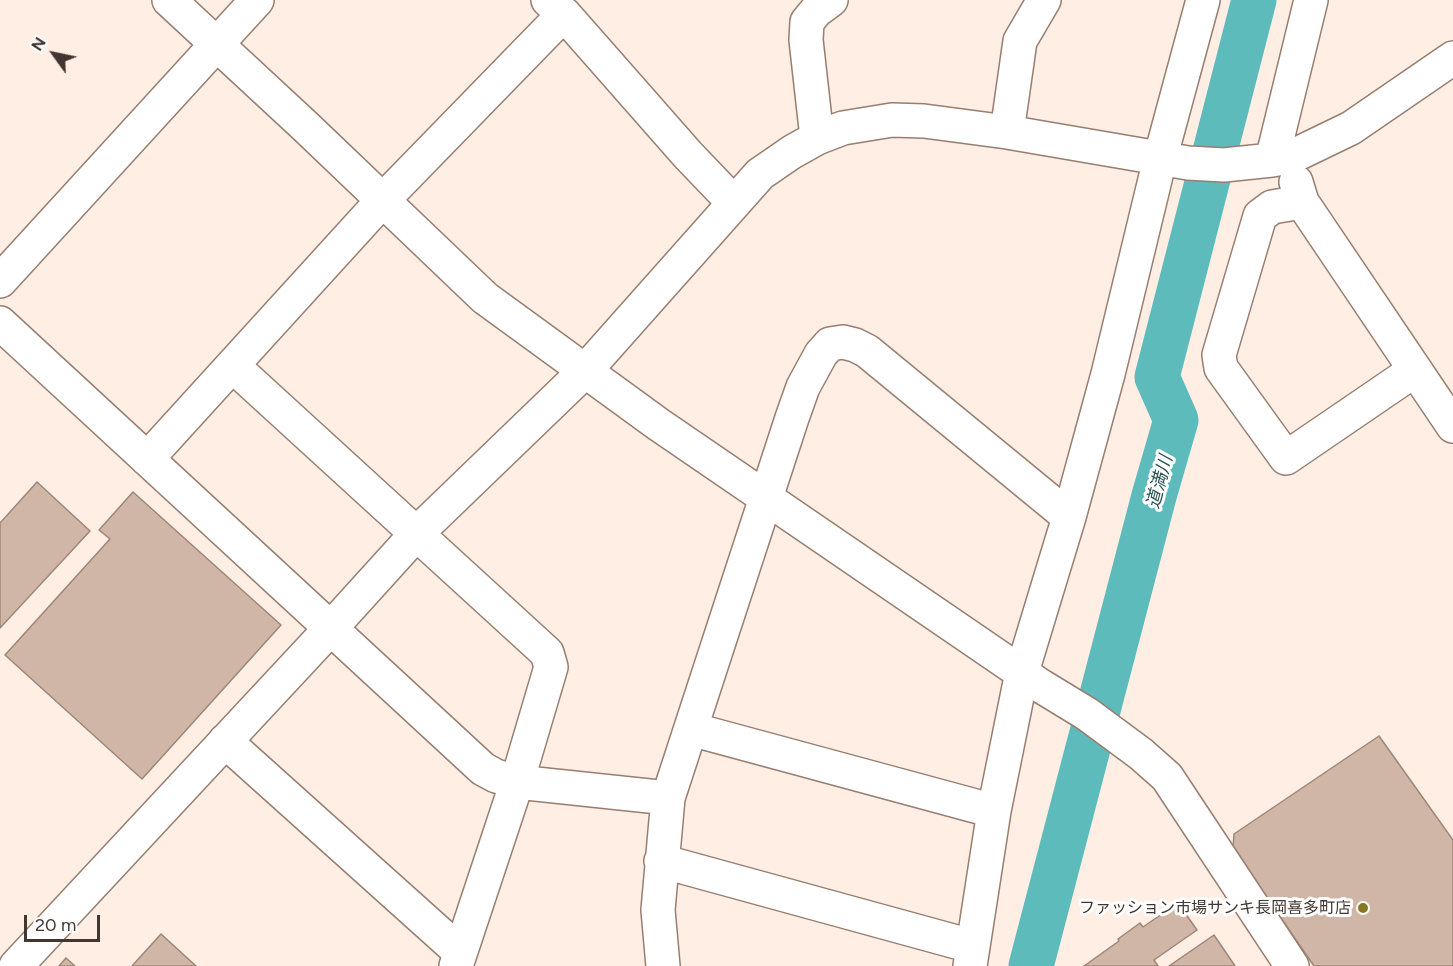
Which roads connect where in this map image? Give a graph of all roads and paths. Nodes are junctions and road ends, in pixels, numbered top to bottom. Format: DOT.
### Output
graph roads {
  1 [pos="169,0"];
  2 [pos="257,0"];
  3 [pos="831,0"];
  4 [pos="1044,0"];
  5 [pos="1203,0"];
  6 [pos="1311,0"];
  7 [pos="556,7"];
  8 [pos="217,45"];
  9 [pos="1453,58"];
  10 [pos="1007,132"];
  11 [pos="817,138"];
  12 [pos="1275,159"];
  13 [pos="1174,161"];
  14 [pos="382,201"];
  15 [pos="1302,202"];
  16 [pos="734,203"];
  17 [pos="0,281"];
  18 [pos="0,323"];
  19 [pos="233,366"];
  20 [pos="1415,370"];
  21 [pos="585,371"];
  22 [pos="1453,426"];
  23 [pos="147,459"];
  24 [pos="766,497"];
  25 [pos="1069,517"];
  26 [pos="417,533"];
  27 [pos="330,629"];
  28 [pos="1032,679"];
  29 [pos="691,729"];
  30 [pos="225,741"];
  31 [pos="517,782"];
  32 [pos="668,798"];
  33 [pos="994,811"];
  34 [pos="661,861"];
  35 [pos="970,956"];
  36 [pos="458,959"];
  37 [pos="16,966"];
  38 [pos="663,966"];
  39 [pos="1292,966"];
  1 -- 8 [label="street"];
  2 -- 8 [label="street"];
  3 -- 11 [label="street"];
  4 -- 10 [label="street"];
  5 -- 13 [label="street"];
  6 -- 12 [label="street"];
  7 -- 14 [label="street"];
  7 -- 16 [label="street"];
  8 -- 14 [label="street"];
  8 -- 17 [label="street"];
  9 -- 12 [label="street"];
  10 -- 11 [label="street"];
  10 -- 13 [label="street"];
  11 -- 16 [label="street"];
  12 -- 13 [label="street"];
  12 -- 15 [label="street"];
  13 -- 25 [label="street"];
  14 -- 19 [label="street"];
  14 -- 21 [label="street"];
  15 -- 20 [label="street"];
  15 -- 20 [label="street"];
  16 -- 21 [label="street"];
  18 -- 23 [label="street"];
  19 -- 23 [label="street"];
  19 -- 26 [label="street"];
  20 -- 22 [label="street"];
  21 -- 24 [label="street"];
  21 -- 26 [label="street"];
  23 -- 27 [label="street"];
  24 -- 25 [label="street"];
  24 -- 28 [label="street"];
  24 -- 29 [label="street"];
  25 -- 28 [label="street"];
  26 -- 27 [label="street"];
  26 -- 31 [label="street"];
  27 -- 30 [label="street"];
  27 -- 31 [label="street"];
  28 -- 33 [label="street"];
  28 -- 39 [label="street"];
  29 -- 32 [label="street"];
  29 -- 33 [label="street"];
  30 -- 36 [label="street"];
  30 -- 37 [label="street"];
  31 -- 32 [label="street"];
  31 -- 36 [label="street"];
  32 -- 34 [label="street"];
  33 -- 35 [label="street"];
  34 -- 35 [label="street"];
  34 -- 38 [label="street"];
}
